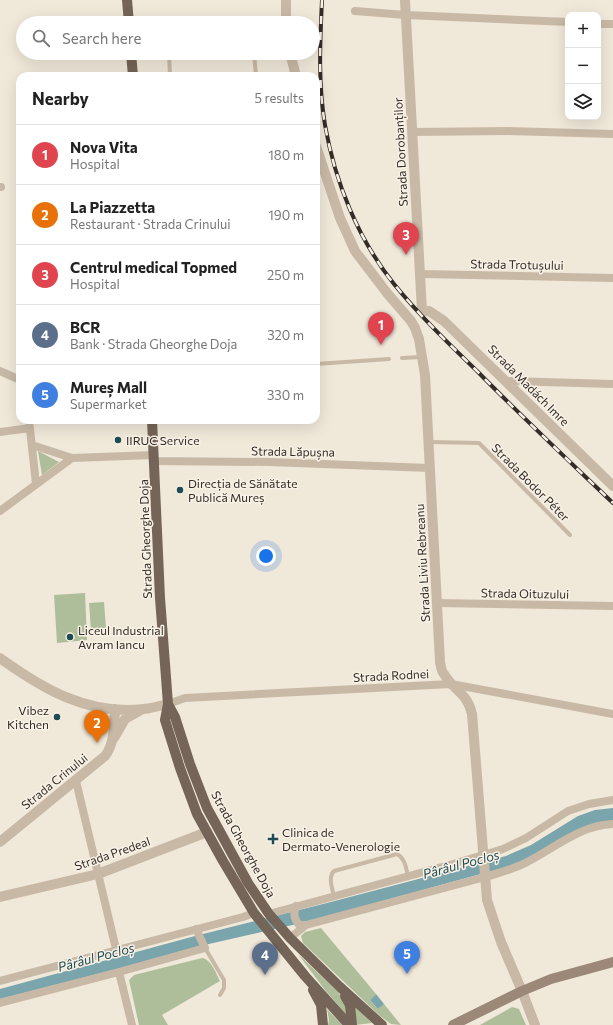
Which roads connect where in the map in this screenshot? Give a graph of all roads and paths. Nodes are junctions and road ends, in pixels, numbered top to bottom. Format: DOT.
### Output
graph roads {
  1 [pos="127,0"];
  2 [pos="286,0"];
  3 [pos="405,0"];
  4 [pos="355,11"];
  5 [pos="406,15"];
  6 [pos="128,16"];
  7 [pos="286,16"];
  8 [pos="565,22"];
  9 [pos="601,24"];
  10 [pos="613,24"];
  11 [pos="131,60"];
  12 [pos="169,60"];
  13 [pos="255,60"];
  14 [pos="292,60"];
  15 [pos="132,72"];
  16 [pos="170,72"];
  17 [pos="256,72"];
  18 [pos="295,72"];
  19 [pos="412,132"];
  20 [pos="613,134"];
  21 [pos="320,158"];
  22 [pos="421,274"];
  23 [pos="613,278"];
  24 [pos="422,311"];
  25 [pos="411,321"];
  26 [pos="422,357"];
  27 [pos="402,358"];
  28 [pos="389,359"];
  29 [pos="320,364"];
  30 [pos="0,371"];
  31 [pos="16,378"];
  32 [pos="506,381"];
  33 [pos="613,384"];
  34 [pos="29,424"];
  35 [pos="152,424"];
  36 [pos="0,432"];
  37 [pos="429,442"];
  38 [pos="32,445"];
  39 [pos="72,458"];
  40 [pos="154,458"];
  41 [pos="430,468"];
  42 [pos="36,484"];
  43 [pos="613,486"];
  44 [pos="0,511"];
  45 [pos="570,535"];
  46 [pos="436,604"];
  47 [pos="613,606"];
  48 [pos="0,658"];
  49 [pos="451,684"];
  50 [pos="168,704"];
  51 [pos="115,709"];
  52 [pos="143,709"];
  53 [pos="613,714"];
  54 [pos="112,741"];
  55 [pos="76,781"];
  56 [pos="613,800"];
  57 [pos="613,824"];
  58 [pos="207,832"];
  59 [pos="0,842"];
  60 [pos="483,858"];
  61 [pos="98,874"];
  62 [pos="408,876"];
  63 [pos="485,876"];
  64 [pos="334,896"];
  65 [pos="0,897"];
  66 [pos="296,906"];
  67 [pos="254,913"];
  68 [pos="269,914"];
  69 [pos="306,925"];
  70 [pos="196,929"];
  71 [pos="290,938"];
  72 [pos="205,948"];
  73 [pos="116,950"];
  74 [pos="613,962"];
  75 [pos="119,972"];
  76 [pos="305,976"];
  77 [pos="0,981"];
  78 [pos="340,987"];
  79 [pos="522,990"];
  80 [pos="220,995"];
  81 [pos="0,1003"];
  82 [pos="132,1025"];
  83 [pos="323,1025"];
  84 [pos="349,1025"];
  85 [pos="352,1025"];
  86 [pos="382,1025"];
  87 [pos="453,1025"];
  88 [pos="535,1025"];
  1 -- 6 [label="main road"];
  2 -- 7 [label="street"];
  3 -- 5 [label="street, Strada Dorobanților"];
  4 -- 5 [label="street"];
  5 -- 8 [label="street"];
  5 -- 19 [label="street, Strada Dorobanților"];
  9 -- 10 [label="street"];
  11 -- 15 [label="main road"];
  12 -- 16 [label="lane"];
  13 -- 17 [label="lane"];
  14 -- 18 [label="street"];
  19 -- 20 [label="street"];
  19 -- 22 [label="street, Strada Dorobanților"];
  21 -- 25 [label="street, Strada Liviu Rebreanu"];
  22 -- 23 [label="street, Strada Trotușului"];
  22 -- 24 [label="street, Strada Dorobanților"];
  24 -- 25 [label="street"];
  24 -- 32 [label="street, Strada Madách Imre"];
  25 -- 26 [label="street, Strada Liviu Rebreanu"];
  26 -- 27 [label="lane"];
  26 -- 37 [label="street, Strada Liviu Rebreanu"];
  28 -- 29 [label="lane"];
  30 -- 31 [label="street"];
  32 -- 33 [label="street"];
  32 -- 43 [label="street, Strada Madách Imre"];
  34 -- 36 [label="street"];
  34 -- 38 [label="street"];
  35 -- 40 [label="main road, Strada Gheorghe Doja"];
  37 -- 41 [label="street, Strada Liviu Rebreanu"];
  37 -- 45 [label="lane, Strada Bodor Péter"];
  38 -- 39 [label="street"];
  38 -- 42 [label="street"];
  39 -- 40 [label="street, Strada Lăpușna"];
  39 -- 42 [label="street"];
  40 -- 41 [label="street, Strada Lăpușna"];
  40 -- 50 [label="main road, Strada Gheorghe Doja"];
  41 -- 46 [label="street, Strada Liviu Rebreanu"];
  42 -- 44 [label="street"];
  46 -- 47 [label="street, Strada Oituzului"];
  46 -- 49 [label="street, Strada Liviu Rebreanu"];
  48 -- 51 [label="street"];
  49 -- 50 [label="street, Strada Rodnei"];
  49 -- 53 [label="street, Strada Rodnei"];
  49 -- 60 [label="street, Strada Liviu Rebreanu"];
  50 -- 52 [label="street"];
  50 -- 58 [label="main road, Strada Gheorghe Doja"];
  50 -- 68 [label="main road, Strada Gheorghe Doja"];
  51 -- 52 [label="street"];
  51 -- 54 [label="street, Strada Crinului"];
  52 -- 54 [label="street"];
  54 -- 55 [label="street, Strada Crinului"];
  55 -- 59 [label="street, Strada Crinului"];
  55 -- 61 [label="street"];
  56 -- 60 [label="street"];
  57 -- 63 [label="street"];
  58 -- 61 [label="street, Strada Predeal"];
  58 -- 67 [label="main road, Strada Gheorghe Doja"];
  60 -- 62 [label="street"];
  60 -- 63 [label="street, Strada Liviu Rebreanu"];
  61 -- 65 [label="street, Strada Predeal"];
  61 -- 73 [label="street"];
  62 -- 64 [label="street"];
  62 -- 64 [label="lane"];
  63 -- 69 [label="street"];
  63 -- 79 [label="street, Strada Liviu Rebreanu"];
  64 -- 66 [label="street"];
  66 -- 68 [label="street"];
  66 -- 69 [label="street"];
  67 -- 70 [label="street"];
  67 -- 76 [label="main road, Strada Gheorghe Doja"];
  68 -- 71 [label="main road, Strada Gheorghe Doja"];
  69 -- 71 [label="street"];
  70 -- 72 [label="street"];
  70 -- 73 [label="street"];
  71 -- 78 [label="main road, Strada Gheorghe Doja"];
  72 -- 75 [label="street"];
  72 -- 80 [label="lane"];
  73 -- 77 [label="street"];
  74 -- 79 [label="main road"];
  75 -- 81 [label="street"];
  75 -- 82 [label="street"];
  76 -- 83 [label="main road"];
  76 -- 84 [label="main road, Strada Gheorghe Doja"];
  78 -- 85 [label="main road"];
  78 -- 86 [label="main road, Strada Gheorghe Doja"];
  79 -- 87 [label="main road"];
  79 -- 88 [label="street, Strada Liviu Rebreanu"];
}
